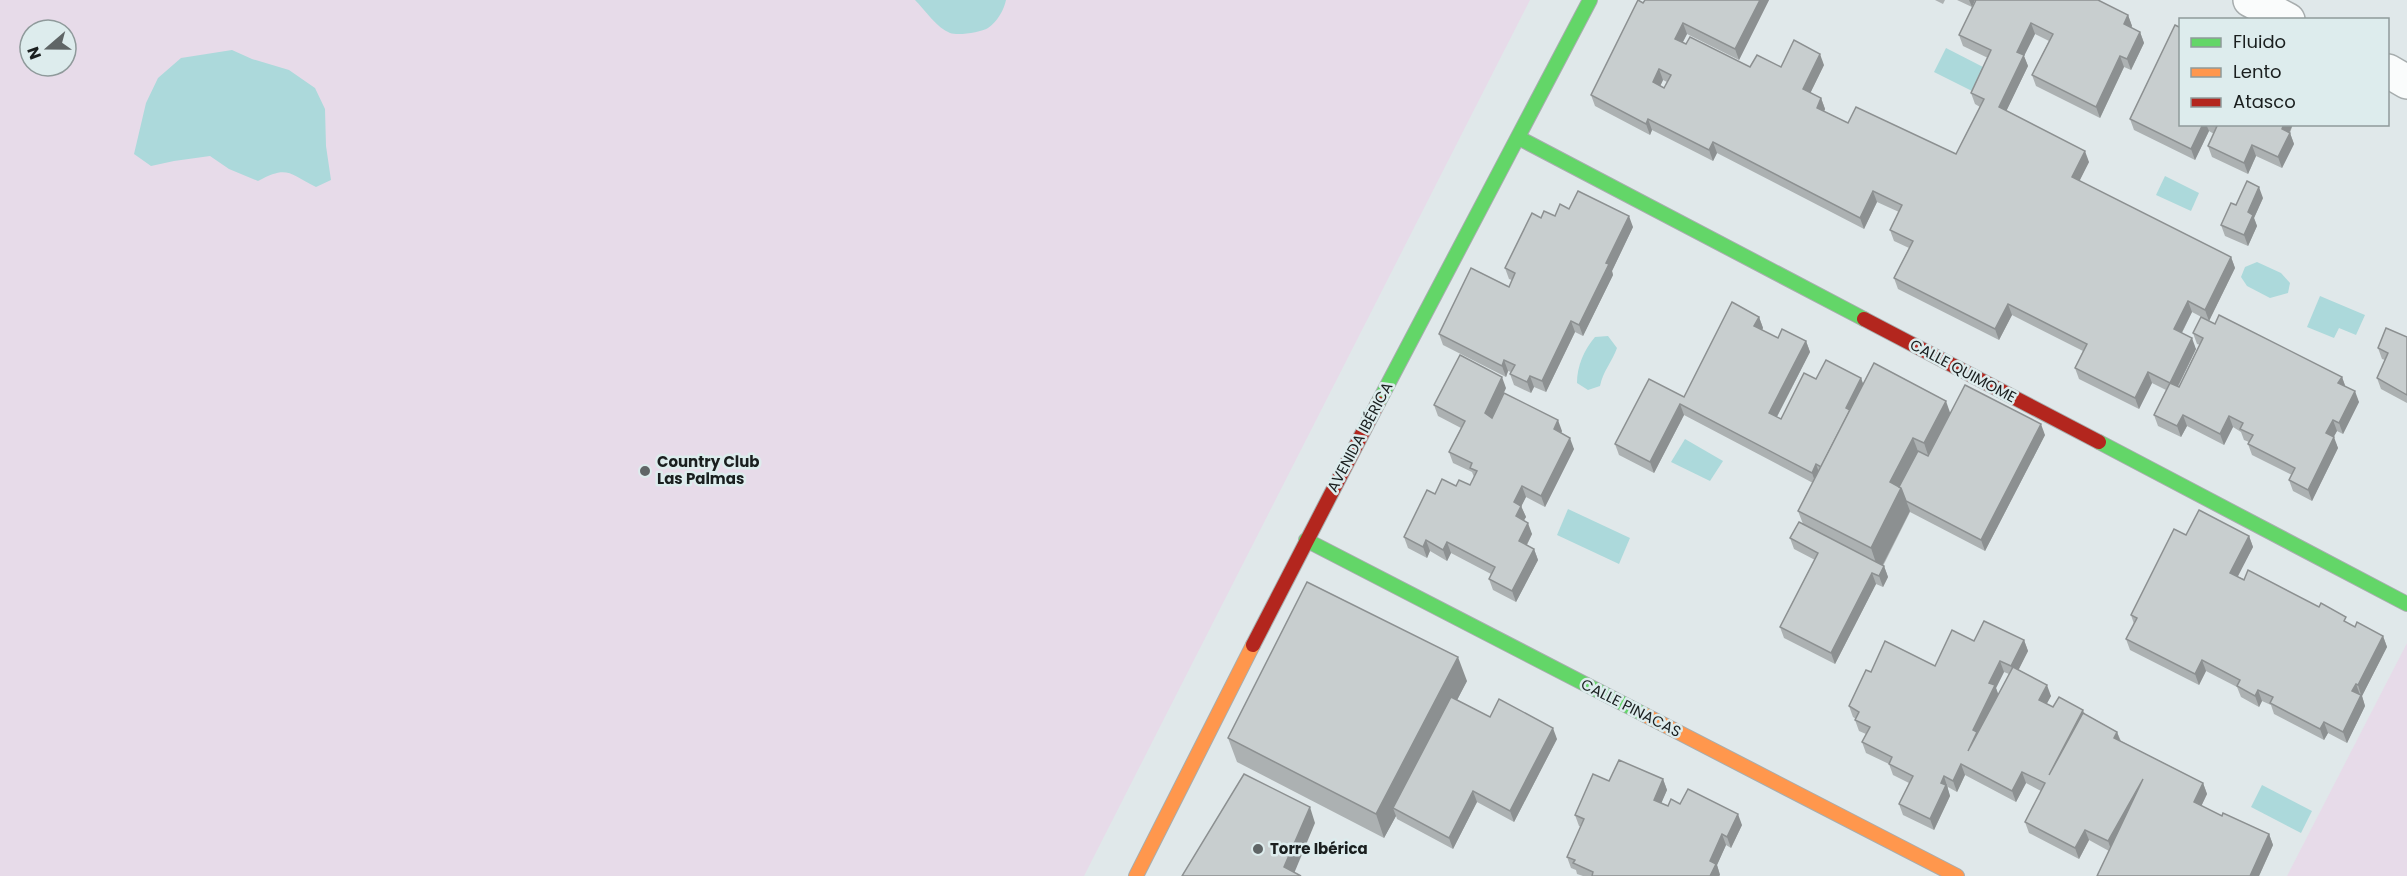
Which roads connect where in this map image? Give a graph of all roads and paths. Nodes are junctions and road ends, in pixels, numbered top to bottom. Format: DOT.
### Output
graph roads {
  1 [pos="1590,0"];
  2 [pos="2250,0"];
  3 [pos="2284,18"];
  4 [pos="2389,72"];
  5 [pos="2407,82"];
  6 [pos="1519,138"];
  7 [pos="1306,540"];
  8 [pos="2407,604"];
  9 [pos="1136,876"];
  10 [pos="1957,876"];
  1 -- 6 [label="street, AVENIDA IBÉRICA"];
  2 -- 3 [label="street"];
  4 -- 5 [label="street"];
  6 -- 7 [label="street, AVENIDA IBÉRICA"];
  6 -- 8 [label="street, CALLE QUIMOME"];
  7 -- 9 [label="street, AVENIDA IBÉRICA"];
  7 -- 10 [label="street, CALLE PINACAS"];
}
